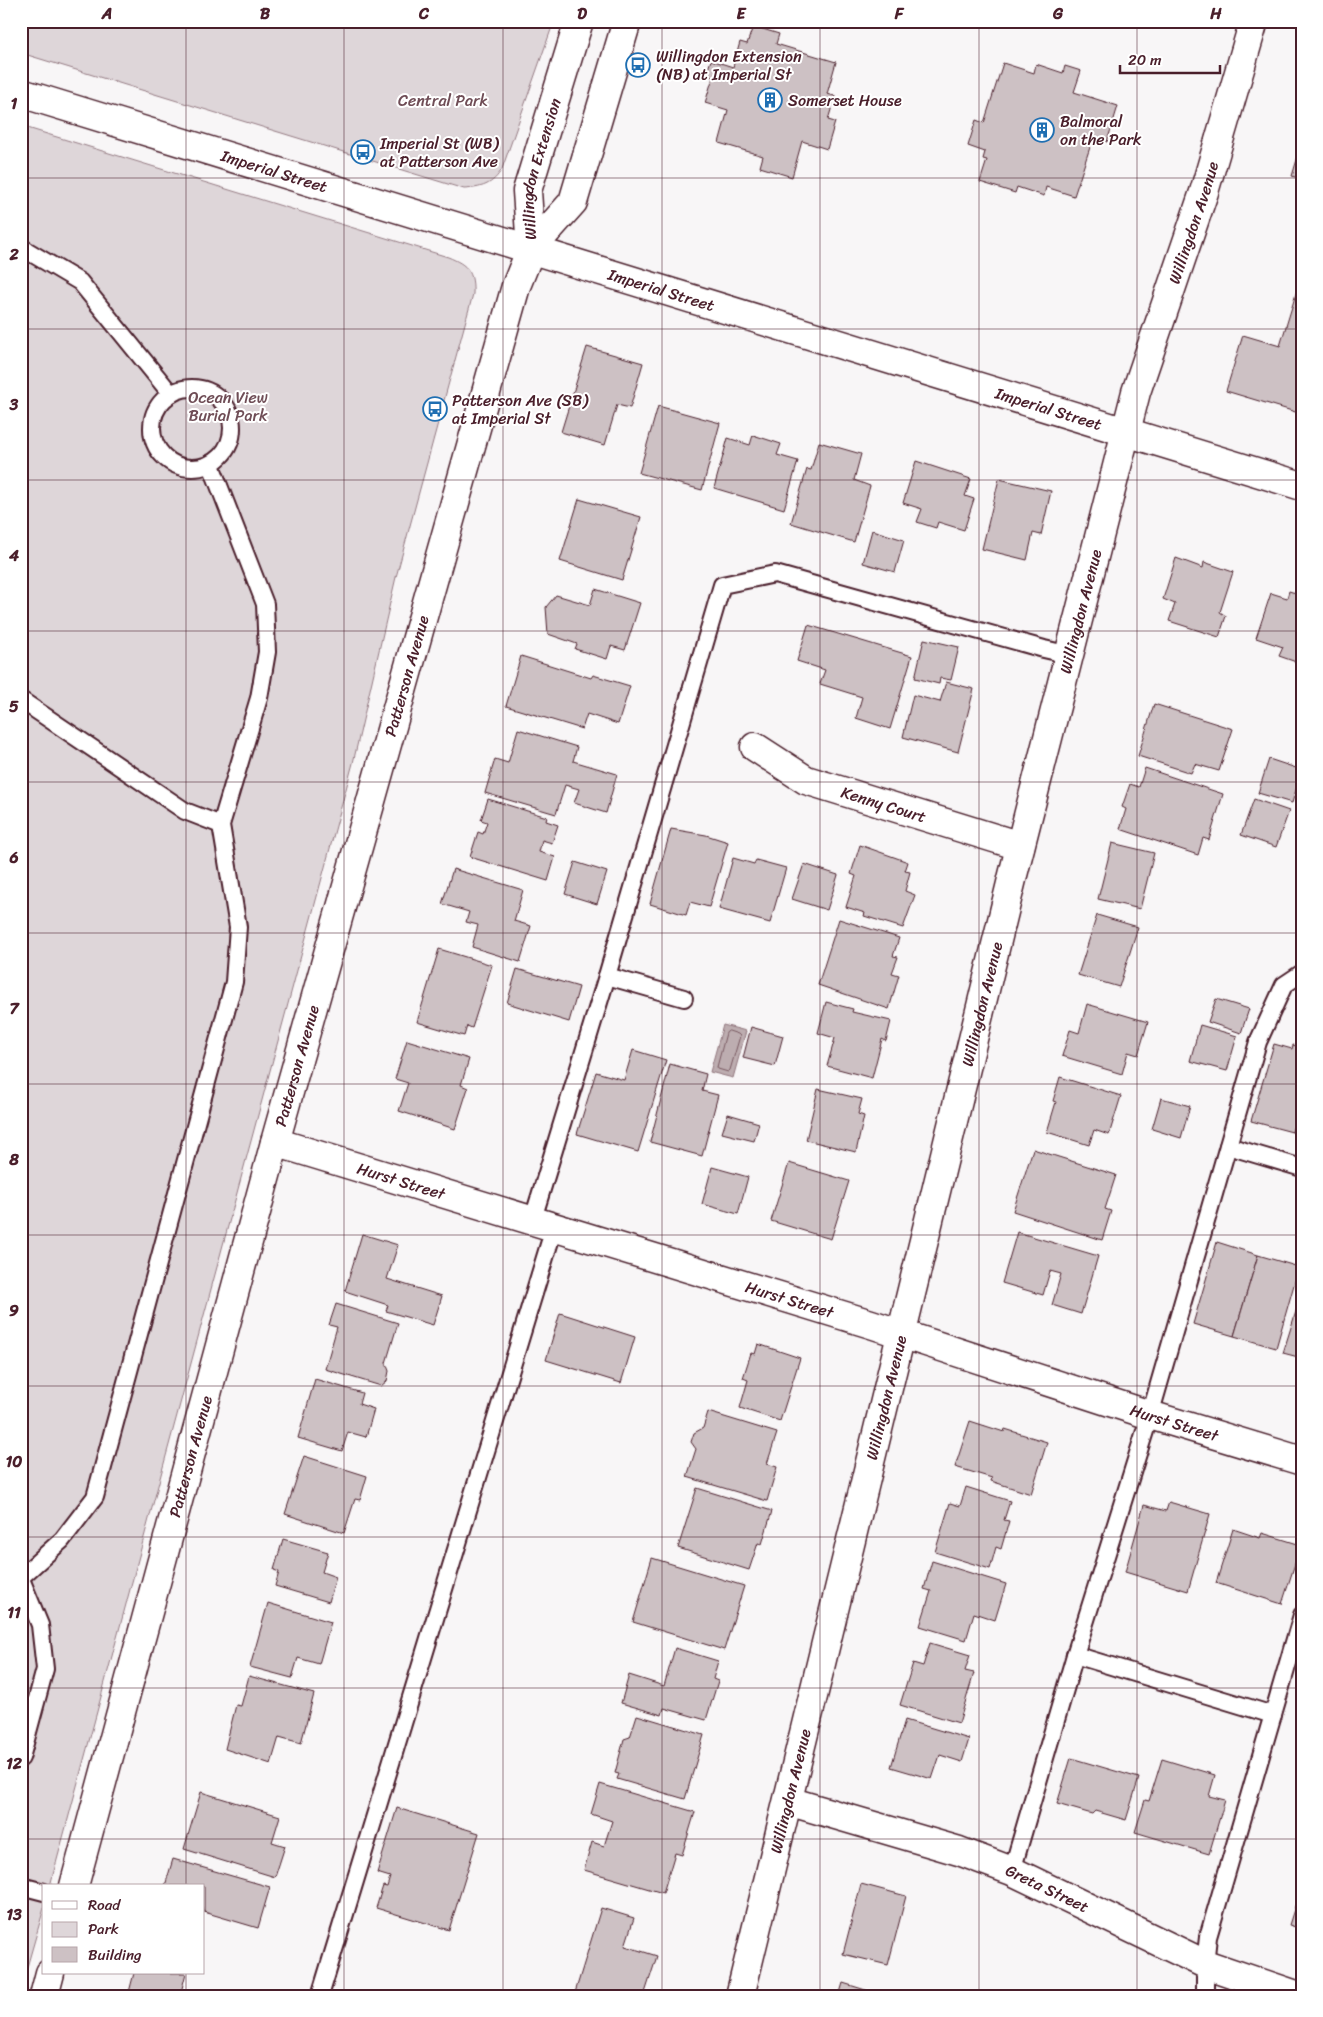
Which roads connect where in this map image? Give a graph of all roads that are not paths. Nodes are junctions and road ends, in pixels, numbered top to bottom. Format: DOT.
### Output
graph roads {
  1 [pos="579,21"];
  2 [pos="627,21"];
  3 [pos="1254,21"];
  4 [pos="21,93"];
  5 [pos="21,247"];
  6 [pos="531,249"];
  7 [pos="171,394"];
  8 [pos="1126,433"];
  9 [pos="211,465"];
  10 [pos="1302,486"];
  11 [pos="1070,655"];
  12 [pos="21,700"];
  13 [pos="755,747"];
  14 [pos="221,825"];
  15 [pos="1020,846"];
  16 [pos="1302,973"];
  17 [pos="607,976"];
  18 [pos="684,998"];
  19 [pos="275,1142"];
  20 [pos="1228,1146"];
  21 [pos="1302,1168"];
  22 [pos="543,1225"];
  23 [pos="902,1335"];
  24 [pos="1150,1415"];
  25 [pos="1302,1462"];
  26 [pos="21,1578"];
  27 [pos="1302,1615"];
  28 [pos="1075,1655"];
  29 [pos="1273,1715"];
  30 [pos="21,1758"];
  31 [pos="788,1801"];
  32 [pos="1012,1871"];
  33 [pos="75,1884"];
  34 [pos="21,1886"];
  35 [pos="42,1891"];
  36 [pos="1205,1964"];
  37 [pos="50,1974"];
  38 [pos="44,1996"];
  39 [pos="320,1996"];
  40 [pos="740,1996"];
  41 [pos="1205,1996"];
  42 [pos="1300,1996"];
  1 -- 6 [label="street, Willingdon Extension"];
  2 -- 6 [label="street, Willingdon Extension"];
  3 -- 8 [label="street, Willingdon Avenue"];
  4 -- 6 [label="street, Imperial Street"];
  5 -- 7 [label="lane"];
  6 -- 8 [label="street, Imperial Street"];
  6 -- 19 [label="street, Patterson Avenue"];
  7 -- 9 [label="lane"];
  7 -- 9 [label="lane"];
  8 -- 10 [label="street, Imperial Street"];
  8 -- 11 [label="street, Willingdon Avenue"];
  9 -- 14 [label="lane"];
  11 -- 15 [label="street, Willingdon Avenue"];
  11 -- 17 [label="lane"];
  12 -- 14 [label="lane"];
  13 -- 15 [label="street, Kenny Court"];
  14 -- 26 [label="lane"];
  15 -- 23 [label="street, Willingdon Avenue"];
  16 -- 20 [label="lane"];
  17 -- 18 [label="lane"];
  17 -- 22 [label="lane"];
  19 -- 22 [label="street, Hurst Street"];
  19 -- 33 [label="street, Patterson Avenue"];
  20 -- 21 [label="lane"];
  20 -- 24 [label="lane"];
  22 -- 23 [label="street, Hurst Street"];
  22 -- 39 [label="lane"];
  23 -- 24 [label="street, Hurst Street"];
  23 -- 31 [label="street, Willingdon Avenue"];
  24 -- 25 [label="street, Hurst Street"];
  24 -- 28 [label="lane"];
  26 -- 30 [label="lane"];
  27 -- 29 [label="lane"];
  28 -- 29 [label="lane"];
  28 -- 32 [label="lane"];
  29 -- 36 [label="lane"];
  31 -- 32 [label="street, Greta Street"];
  31 -- 40 [label="street, Willingdon Avenue"];
  32 -- 36 [label="street, Greta Street"];
  34 -- 35 [label="lane"];
  36 -- 41 [label="lane"];
  36 -- 42 [label="street, Greta Street"];
  37 -- 38 [label="street"];
}
